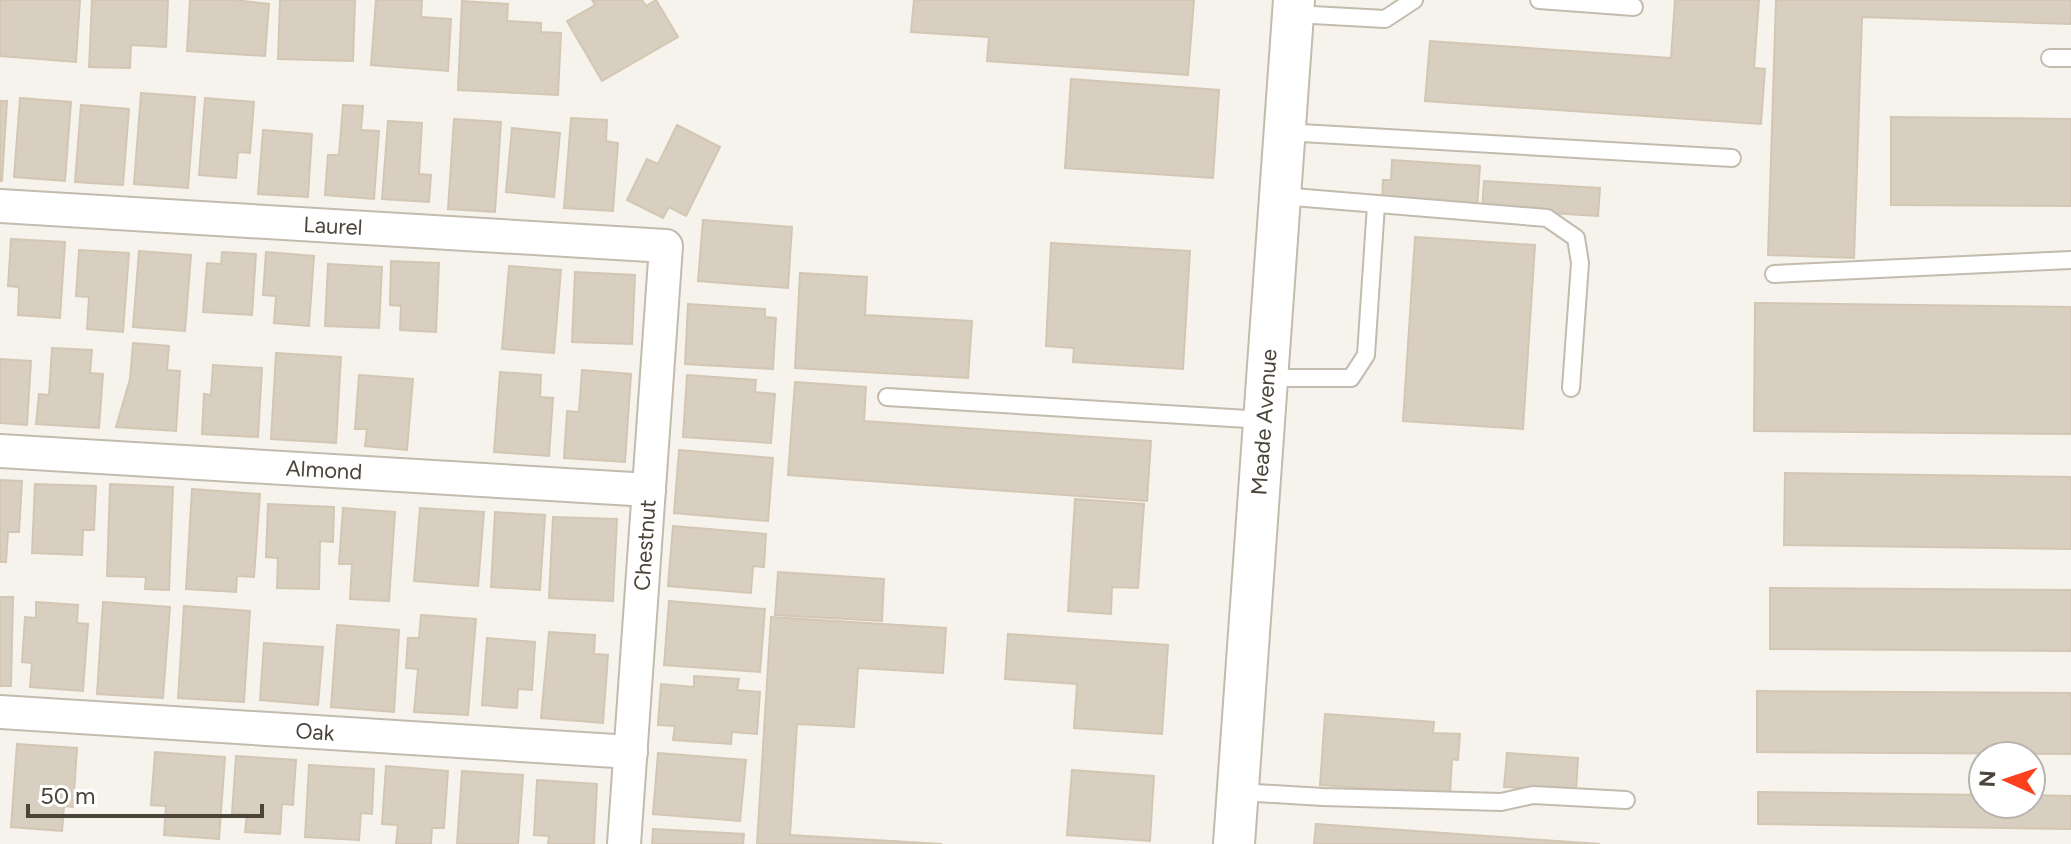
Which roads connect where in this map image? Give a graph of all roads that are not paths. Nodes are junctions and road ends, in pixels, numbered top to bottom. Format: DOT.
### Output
graph roads {
  1 [pos="1414,0"];
  2 [pos="1539,0"];
  3 [pos="1293,7"];
  4 [pos="1634,7"];
  5 [pos="2050,58"];
  6 [pos="2071,58"];
  7 [pos="1284,132"];
  8 [pos="1732,158"];
  9 [pos="1280,196"];
  10 [pos="1376,205"];
  11 [pos="0,206"];
  12 [pos="666,246"];
  13 [pos="2071,260"];
  14 [pos="1774,274"];
  15 [pos="1267,378"];
  16 [pos="1571,388"];
  17 [pos="887,397"];
  18 [pos="1264,420"];
  19 [pos="0,451"];
  20 [pos="649,490"];
  21 [pos="0,712"];
  22 [pos="631,752"];
  23 [pos="1237,792"];
  24 [pos="1626,800"];
  25 [pos="624,844"];
  26 [pos="1234,844"];
  1 -- 3 [label="lane"];
  2 -- 4 [label="lane"];
  3 -- 7 [label="street, Meade Avenue"];
  5 -- 6 [label="lane"];
  7 -- 8 [label="lane"];
  7 -- 9 [label="street, Meade Avenue"];
  9 -- 10 [label="lane"];
  9 -- 15 [label="street, Meade Avenue"];
  10 -- 15 [label="lane"];
  10 -- 16 [label="lane"];
  11 -- 12 [label="street, Laurel"];
  12 -- 20 [label="street, Chestnut"];
  13 -- 14 [label="lane"];
  15 -- 18 [label="street, Meade Avenue"];
  17 -- 18 [label="lane"];
  18 -- 23 [label="street, Meade Avenue"];
  19 -- 20 [label="street, Almond"];
  20 -- 22 [label="street, Chestnut"];
  21 -- 22 [label="street, Oak"];
  22 -- 25 [label="street, Chestnut"];
  23 -- 24 [label="lane"];
  23 -- 26 [label="street, Meade Avenue"];
}
